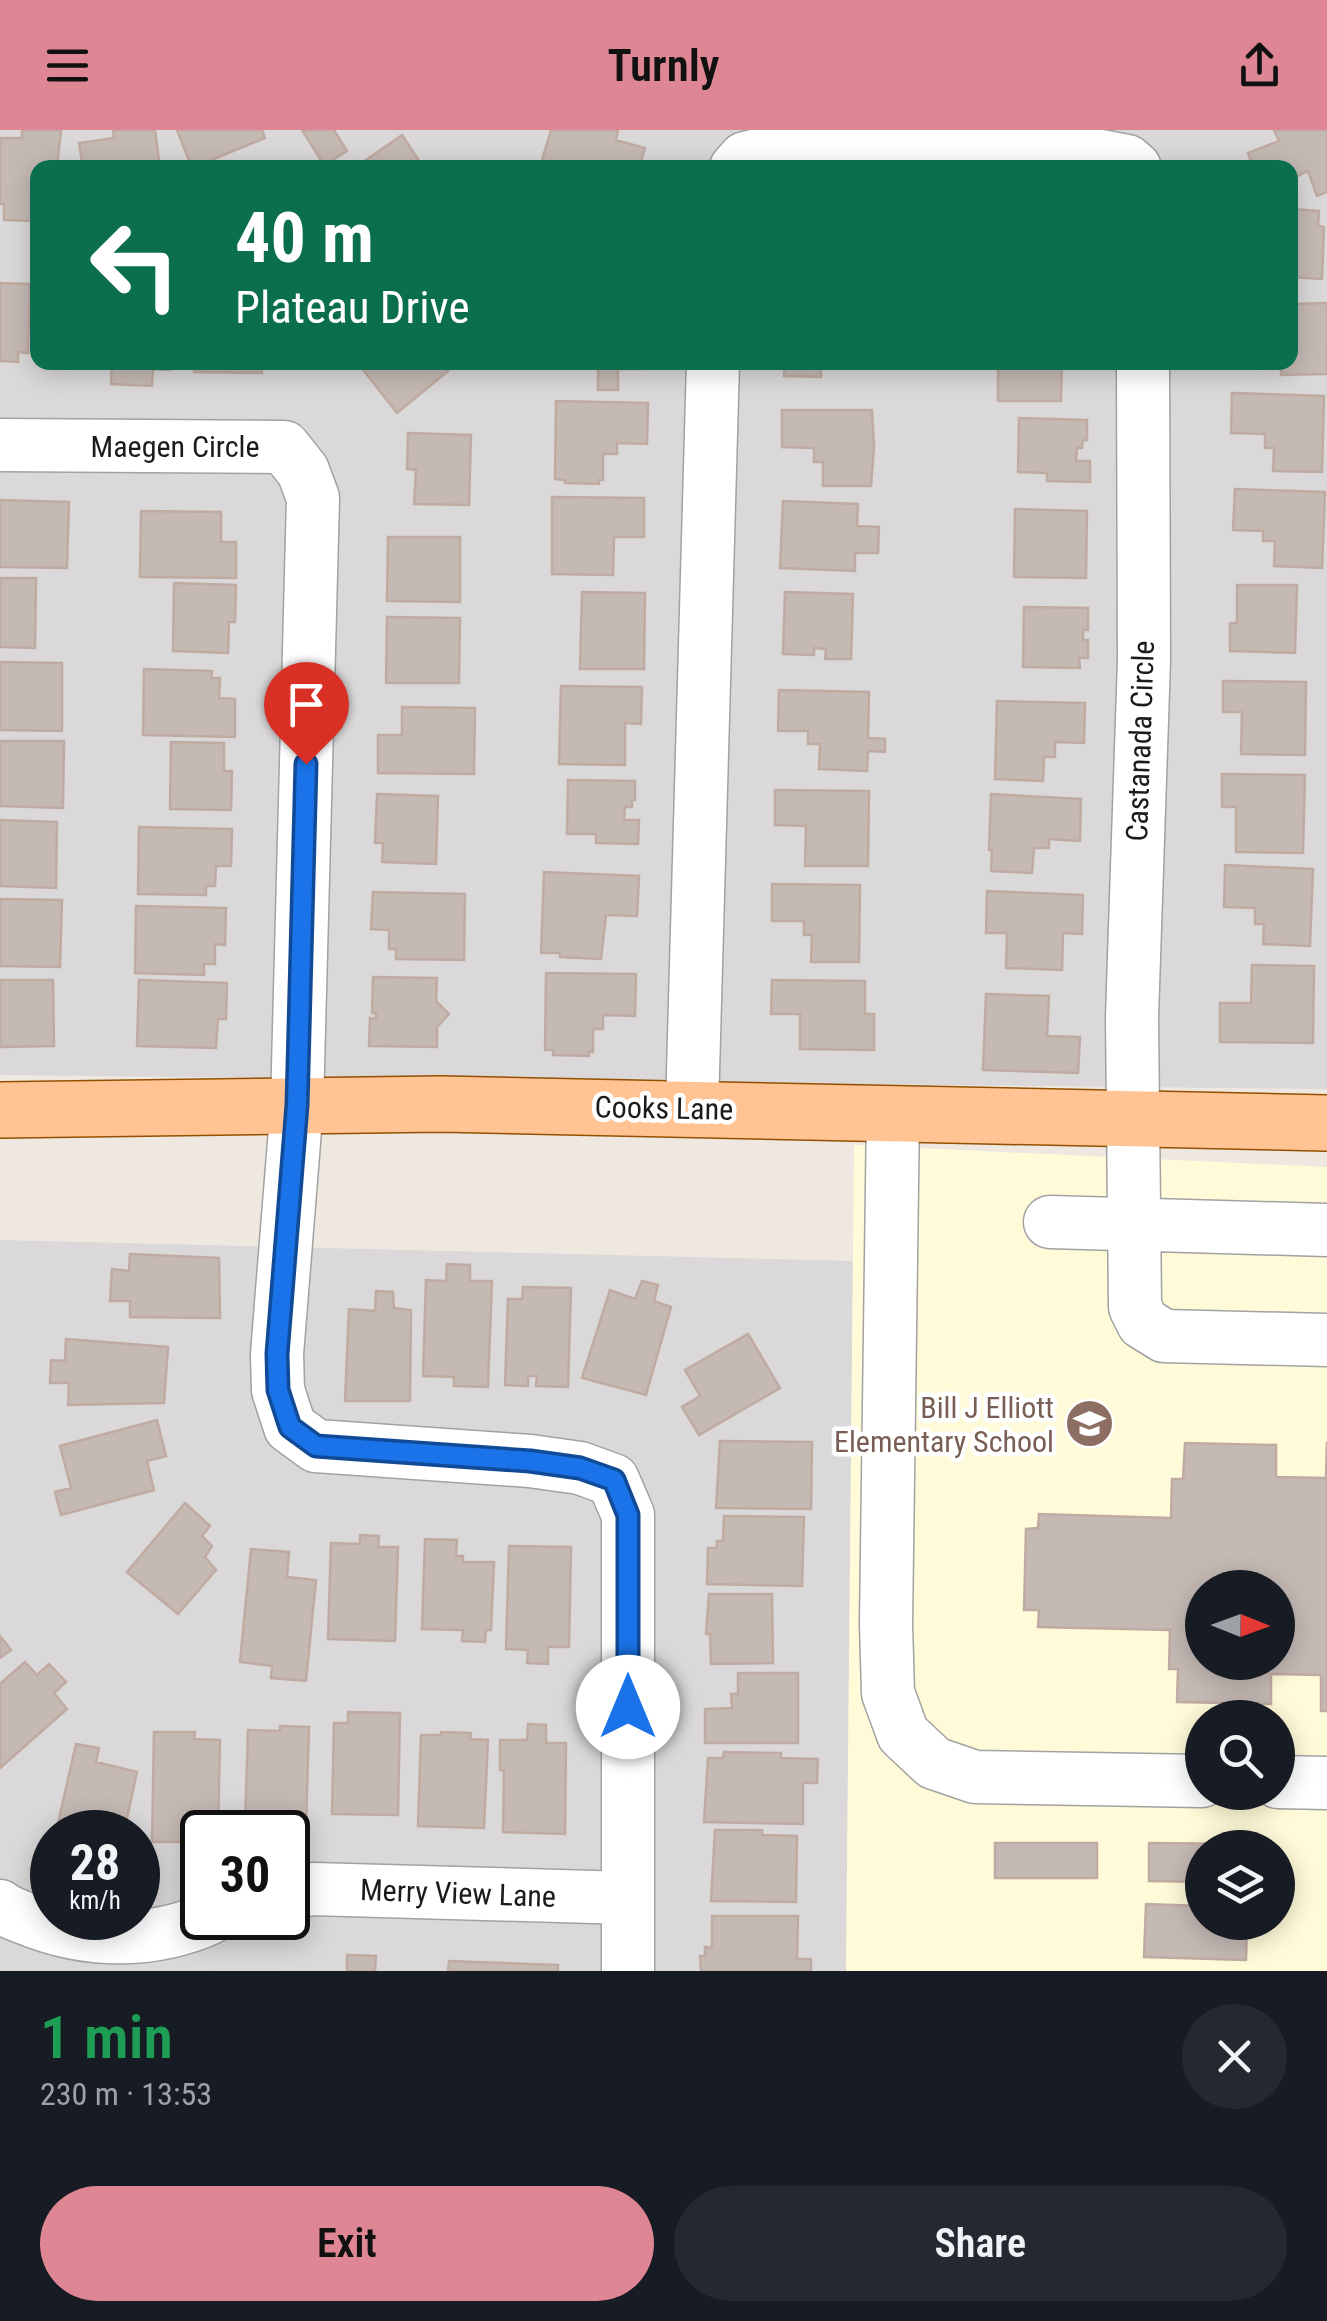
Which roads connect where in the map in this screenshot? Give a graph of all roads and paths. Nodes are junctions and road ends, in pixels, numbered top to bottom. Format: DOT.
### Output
graph roads {
  1 [pos="742,160"];
  2 [pos="1122,160"];
  3 [pos="714,370"];
  4 [pos="1143,370"];
  5 [pos="0,445"];
  6 [pos="297,1105"];
  7 [pos="692,1108"];
  8 [pos="0,1110"];
  9 [pos="893,1113"];
  10 [pos="1134,1119"];
  11 [pos="1327,1123"];
  12 [pos="1050,1222"];
  13 [pos="1135,1225"];
  14 [pos="1327,1230"];
  15 [pos="1327,1340"];
  16 [pos="1185,1781"];
  17 [pos="1295,1782"];
  18 [pos="1327,1783"];
  19 [pos="310,1889"];
  20 [pos="628,1898"];
  21 [pos="0,1906"];
  22 [pos="180,1929"];
  23 [pos="628,1971"];
  1 -- 2 [label="street"];
  3 -- 7 [label="street"];
  4 -- 10 [label="street, Castanada Circle"];
  5 -- 6 [label="street, Maegen Circle"];
  6 -- 7 [label="main road, Cooks Lane"];
  6 -- 8 [label="main road, Cooks Lane"];
  6 -- 20 [label="street"];
  7 -- 9 [label="main road, Cooks Lane"];
  9 -- 10 [label="main road, Cooks Lane"];
  9 -- 16 [label="street"];
  10 -- 11 [label="main road, Cooks Lane"];
  10 -- 13 [label="street, Castanada Circle"];
  12 -- 13 [label="street"];
  13 -- 14 [label="street"];
  13 -- 15 [label="street, Castanada Circle"];
  17 -- 18 [label="street"];
  19 -- 20 [label="street, Merry View Lane"];
  20 -- 23 [label="street"];
  21 -- 22 [label="street"];
}
